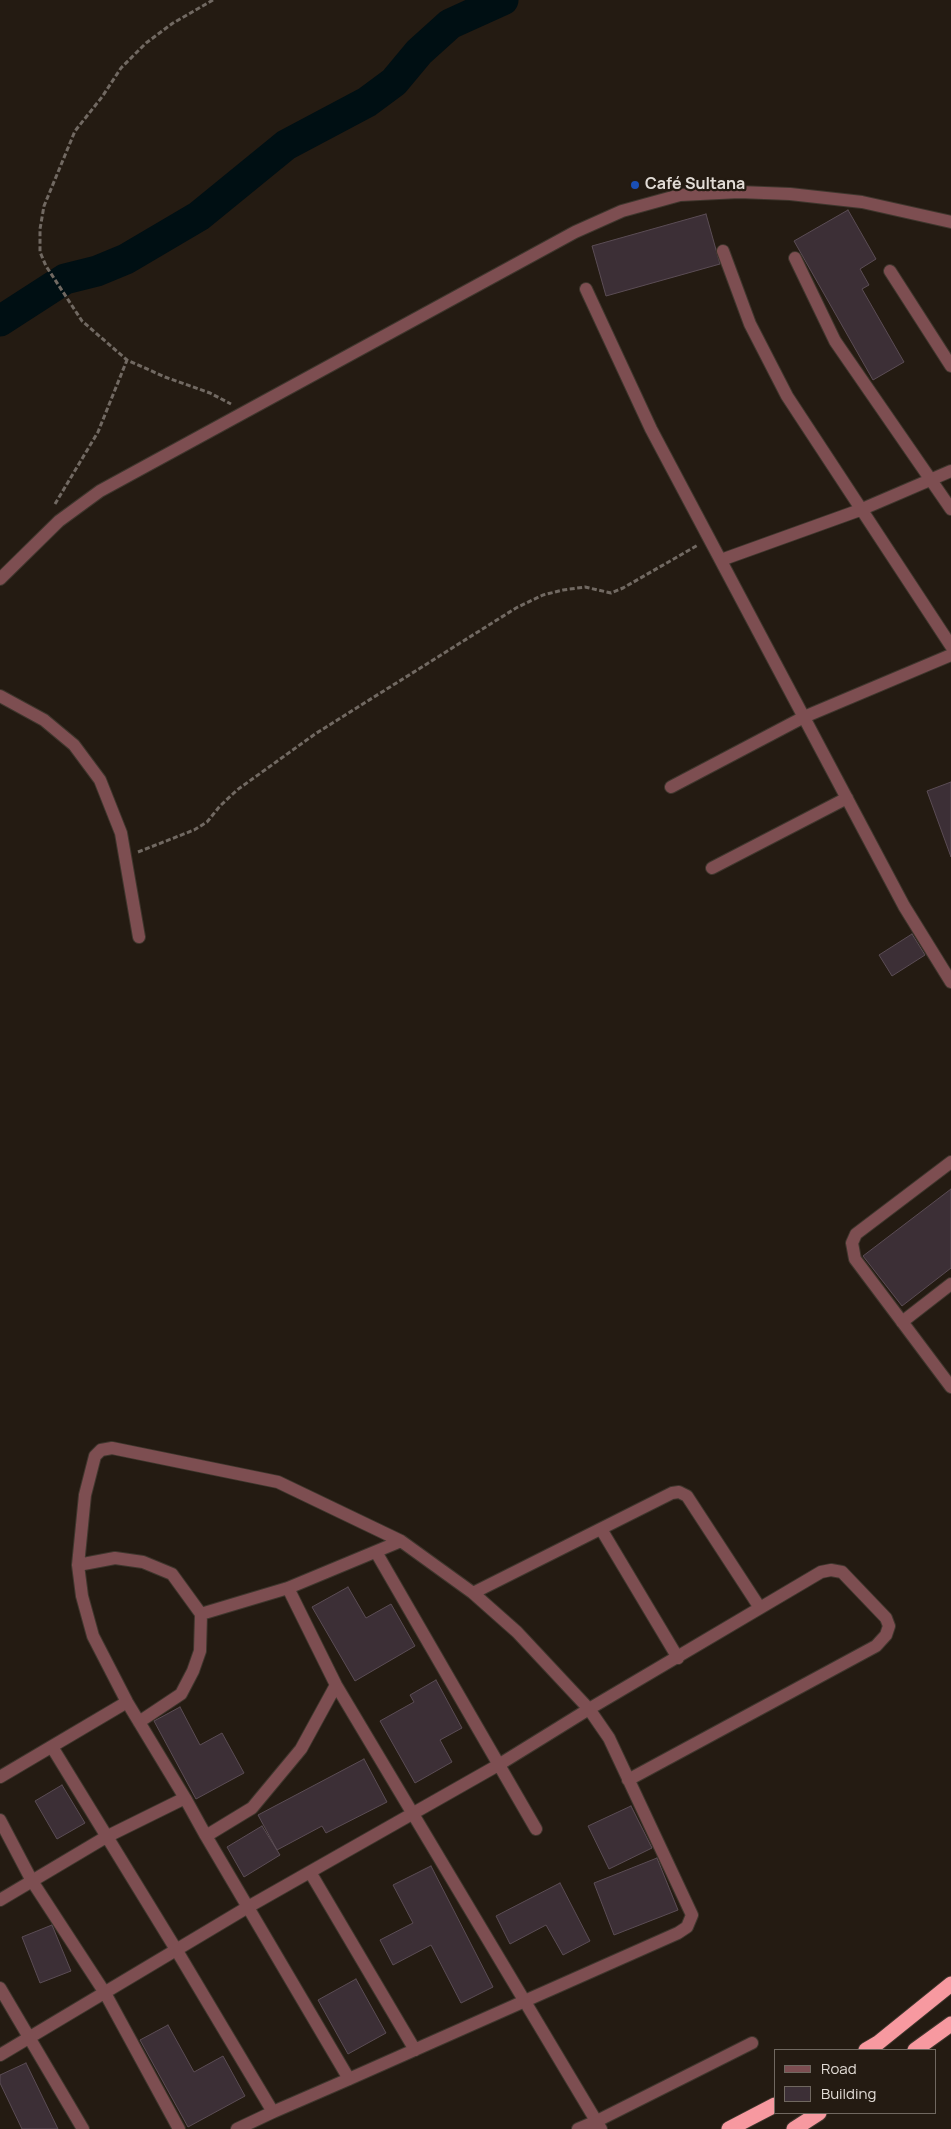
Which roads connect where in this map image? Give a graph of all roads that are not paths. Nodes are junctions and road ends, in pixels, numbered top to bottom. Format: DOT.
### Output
graph roads {
  1 [pos="951,222"];
  2 [pos="723,251"];
  3 [pos="795,258"];
  4 [pos="890,271"];
  5 [pos="586,289"];
  6 [pos="951,366"];
  7 [pos="951,471"];
  8 [pos="932,480"];
  9 [pos="951,509"];
  10 [pos="860,510"];
  11 [pos="721,560"];
  12 [pos="0,579"];
  13 [pos="951,646"];
  14 [pos="951,655"];
  15 [pos="0,696"];
  16 [pos="804,717"];
  17 [pos="671,787"];
  18 [pos="847,798"];
  19 [pos="712,868"];
  20 [pos="138,937"];
  21 [pos="951,982"];
  22 [pos="951,1162"];
  23 [pos="951,1284"];
  24 [pos="902,1322"];
  25 [pos="951,1387"];
  26 [pos="601,1529"];
  27 [pos="401,1541"];
  28 [pos="376,1552"];
  29 [pos="78,1565"];
  30 [pos="288,1588"];
  31 [pos="473,1593"];
  32 [pos="760,1608"];
  33 [pos="202,1614"];
  34 [pos="678,1658"];
  35 [pos="336,1684"];
  36 [pos="127,1702"];
  37 [pos="589,1709"];
  38 [pos="140,1722"];
  39 [pos="52,1747"];
  40 [pos="500,1764"];
  41 [pos="0,1777"];
  42 [pos="628,1780"];
  43 [pos="186,1798"];
  44 [pos="414,1813"];
  45 [pos="0,1820"];
  46 [pos="536,1829"];
  47 [pos="206,1836"];
  48 [pos="106,1837"];
  49 [pos="310,1872"];
  50 [pos="32,1881"];
  51 [pos="0,1900"];
  52 [pos="248,1907"];
  53 [pos="177,1951"];
  54 [pos="951,1984"];
  55 [pos="0,1988"];
  56 [pos="105,1993"];
  57 [pos="524,2001"];
  58 [pos="951,2024"];
  59 [pos="29,2038"];
  60 [pos="752,2043"];
  61 [pos="868,2049"];
  62 [pos="916,2049"];
  63 [pos="415,2050"];
  64 [pos="0,2055"];
  65 [pos="350,2079"];
  66 [pos="774,2106"];
  67 [pos="273,2112"];
  68 [pos="817,2114"];
  69 [pos="599,2125"];
  70 [pos="83,2129"];
  71 [pos="178,2129"];
  72 [pos="237,2129"];
  73 [pos="578,2129"];
  74 [pos="729,2129"];
  75 [pos="794,2129"];
  1 -- 12 [label="street"];
  2 -- 10 [label="street"];
  3 -- 8 [label="street"];
  4 -- 6 [label="street"];
  5 -- 11 [label="street"];
  7 -- 8 [label="street"];
  8 -- 9 [label="street"];
  8 -- 10 [label="street"];
  10 -- 11 [label="street"];
  10 -- 13 [label="street"];
  11 -- 16 [label="street"];
  14 -- 16 [label="street"];
  15 -- 20 [label="street"];
  16 -- 17 [label="street"];
  16 -- 18 [label="street"];
  18 -- 19 [label="street"];
  18 -- 21 [label="street"];
  22 -- 24 [label="street"];
  23 -- 24 [label="street"];
  24 -- 25 [label="street"];
  26 -- 31 [label="street"];
  26 -- 32 [label="street"];
  26 -- 34 [label="street"];
  27 -- 28 [label="street"];
  27 -- 29 [label="street"];
  27 -- 31 [label="street"];
  28 -- 30 [label="street"];
  28 -- 40 [label="street"];
  29 -- 33 [label="street"];
  29 -- 36 [label="street"];
  30 -- 33 [label="street"];
  30 -- 35 [label="street"];
  31 -- 37 [label="street"];
  32 -- 34 [label="street"];
  32 -- 42 [label="street"];
  33 -- 38 [label="street"];
  34 -- 37 [label="street"];
  35 -- 44 [label="street"];
  35 -- 47 [label="street"];
  36 -- 38 [label="street"];
  36 -- 39 [label="street"];
  37 -- 40 [label="street"];
  37 -- 42 [label="street"];
  38 -- 43 [label="street"];
  39 -- 41 [label="street"];
  39 -- 48 [label="street"];
  40 -- 44 [label="street"];
  40 -- 46 [label="street"];
  42 -- 57 [label="street"];
  43 -- 47 [label="street"];
  43 -- 48 [label="street"];
  44 -- 49 [label="street"];
  44 -- 57 [label="street"];
  45 -- 50 [label="street"];
  47 -- 52 [label="street"];
  48 -- 50 [label="street"];
  48 -- 53 [label="street"];
  49 -- 52 [label="street"];
  49 -- 63 [label="street"];
  50 -- 51 [label="street"];
  50 -- 56 [label="street"];
  52 -- 53 [label="street"];
  52 -- 65 [label="street"];
  53 -- 56 [label="street"];
  53 -- 67 [label="street"];
  54 -- 61 [label="highway"];
  55 -- 59 [label="street"];
  56 -- 59 [label="street"];
  56 -- 71 [label="street"];
  57 -- 63 [label="street"];
  57 -- 69 [label="street"];
  58 -- 62 [label="highway"];
  59 -- 64 [label="street"];
  59 -- 70 [label="street"];
  60 -- 69 [label="street"];
  63 -- 65 [label="street"];
  65 -- 67 [label="street"];
  66 -- 74 [label="highway"];
  67 -- 72 [label="street"];
  68 -- 75 [label="highway"];
  69 -- 73 [label="street"];
}
